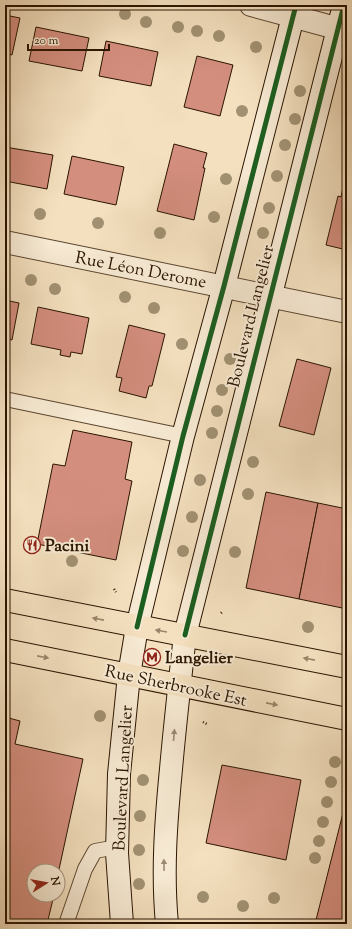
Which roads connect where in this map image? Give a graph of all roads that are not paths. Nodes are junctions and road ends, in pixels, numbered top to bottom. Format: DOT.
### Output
graph roads {
  1 [pos="251,5"];
  2 [pos="344,5"];
  3 [pos="294,10"];
  4 [pos="343,30"];
  5 [pos="5,242"];
  6 [pos="224,286"];
  7 [pos="270,296"];
  8 [pos="347,312"];
  9 [pos="5,399"];
  10 [pos="183,436"];
  11 [pos="5,600"];
  12 [pos="137,627"];
  13 [pos="185,635"];
  14 [pos="5,650"];
  15 [pos="347,667"];
  16 [pos="129,675"];
  17 [pos="179,686"];
  18 [pos="347,719"];
  19 [pos="117,846"];
  20 [pos="66,924"];
  21 [pos="122,924"];
  22 [pos="167,924"];
  1 -- 3 [label="main road"];
  2 -- 4 [label="main road, Boulevard Langelier"];
  3 -- 4 [label="main road"];
  3 -- 6 [label="main road, Boulevard Langelier"];
  4 -- 7 [label="main road, Boulevard Langelier"];
  5 -- 6 [label="main road, Rue Léon Derome"];
  6 -- 7 [label="main road, Rue Léon Derome"];
  6 -- 10 [label="main road, Boulevard Langelier"];
  7 -- 8 [label="main road, Rue Léon Derome"];
  7 -- 13 [label="main road, Boulevard Langelier"];
  9 -- 10 [label="lane"];
  10 -- 12 [label="main road, Boulevard Langelier"];
  12 -- 11 [label="main road, one-way"];
  13 -- 12 [label="main road, one-way"];
  12 -- 16 [label="main road, Boulevard Langelier"];
  15 -- 13 [label="main road, one-way"];
  13 -- 17 [label="main road, Boulevard Langelier"];
  14 -- 16 [label="main road, Rue Sherbrooke Est, one-way"];
  16 -- 17 [label="main road, Rue Sherbrooke Est"];
  16 -- 19 [label="main road, Boulevard Langelier"];
  17 -- 18 [label="main road, Rue Sherbrooke Est, one-way"];
  22 -- 17 [label="main road, Boulevard Langelier, one-way"];
  19 -- 20 [label="lane"];
  19 -- 21 [label="main road, Boulevard Langelier"];
}
